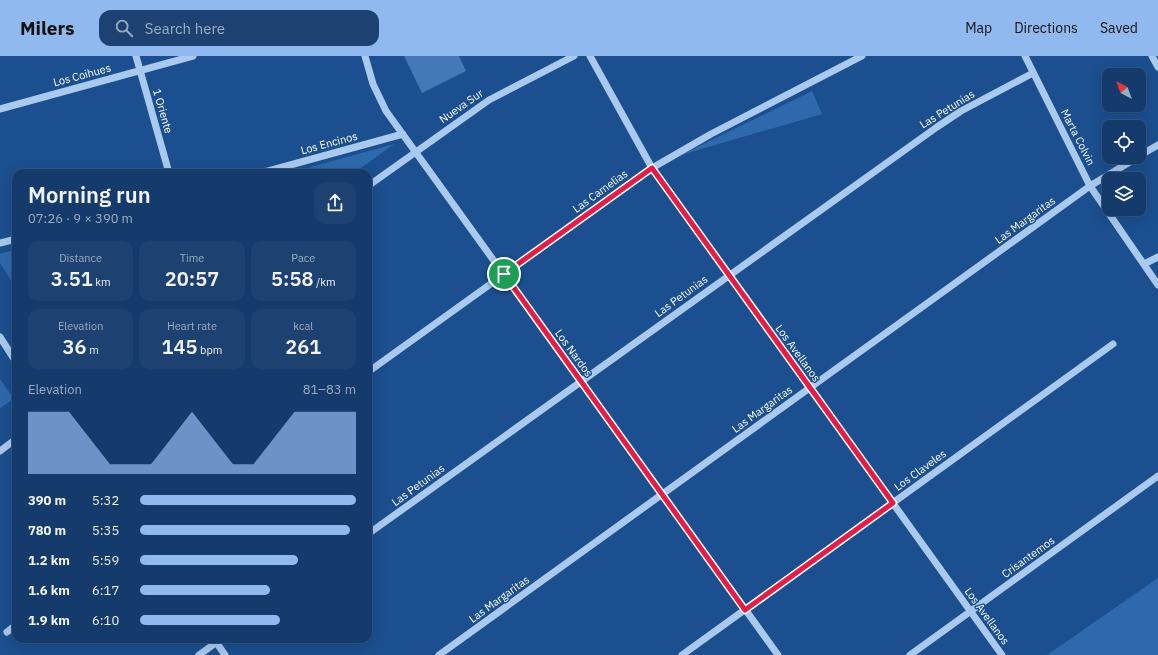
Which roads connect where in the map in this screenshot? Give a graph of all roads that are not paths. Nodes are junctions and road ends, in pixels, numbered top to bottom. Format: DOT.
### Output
graph roads {
  1 [pos="136,56"];
  2 [pos="193,56"];
  3 [pos="365,56"];
  4 [pos="574,56"];
  5 [pos="590,56"];
  6 [pos="862,56"];
  7 [pos="1025,56"];
  8 [pos="1152,56"];
  9 [pos="1158,68"];
  10 [pos="140,71"];
  11 [pos="1033,72"];
  12 [pos="0,109"];
  13 [pos="403,134"];
  14 [pos="1158,145"];
  15 [pos="416,152"];
  16 [pos="1146,153"];
  17 [pos="1127,164"];
  18 [pos="652,168"];
  19 [pos="168,169"];
  20 [pos="276,169"];
  21 [pos="372,183"];
  22 [pos="1090,186"];
  23 [pos="12,240"];
  24 [pos="0,243"];
  25 [pos="1158,257"];
  26 [pos="1144,264"];
  27 [pos="504,274"];
  28 [pos="729,275"];
  29 [pos="1158,285"];
  30 [pos="0,338"];
  31 [pos="1113,344"];
  32 [pos="12,356"];
  33 [pos="372,369"];
  34 [pos="581,381"];
  35 [pos="810,388"];
  36 [pos="12,442"];
  37 [pos="0,451"];
  38 [pos="1158,476"];
  39 [pos="662,494"];
  40 [pos="893,503"];
  41 [pos="372,531"];
  42 [pos="745,610"];
  43 [pos="971,611"];
  44 [pos="12,628"];
  45 [pos="7,632"];
  46 [pos="213,643"];
  47 [pos="219,643"];
  48 [pos="199,655"];
  49 [pos="225,655"];
  50 [pos="440,655"];
  51 [pos="682,655"];
  52 [pos="778,655"];
  53 [pos="910,655"];
  54 [pos="1002,655"];
  1 -- 10 [label="street, 1 Oriente"];
  2 -- 10 [label="street, Los Coihues"];
  3 -- 13 [label="street, Los Nardos"];
  4 -- 15 [label="street, Nueva Sur"];
  5 -- 18 [label="street, Los Avellanos"];
  6 -- 18 [label="street, Las Camelias"];
  7 -- 11 [label="street, Marta Colvin"];
  8 -- 9 [label="street"];
  10 -- 12 [label="street, Los Coihues"];
  10 -- 19 [label="street, 1 Oriente"];
  11 -- 22 [label="street, Marta Colvin"];
  11 -- 28 [label="street, Las Petunias"];
  13 -- 15 [label="street, Los Nardos"];
  13 -- 20 [label="street, Los Encinos"];
  14 -- 16 [label="street, Las Margaritas"];
  15 -- 21 [label="street, Nueva Sur"];
  15 -- 27 [label="street, Los Nardos"];
  17 -- 22 [label="street, Las Margaritas"];
  18 -- 27 [label="street, Las Camelias"];
  18 -- 28 [label="street, Los Avellanos"];
  22 -- 26 [label="street, Marta Colvin"];
  22 -- 35 [label="street, Las Margaritas"];
  23 -- 24 [label="street"];
  25 -- 26 [label="street"];
  26 -- 29 [label="street, Marta Colvin"];
  27 -- 33 [label="street, Las Camelias"];
  27 -- 34 [label="street, Los Nardos"];
  28 -- 34 [label="street, Las Petunias"];
  28 -- 35 [label="street, Los Avellanos"];
  30 -- 32 [label="street"];
  31 -- 40 [label="street, Los Claveles"];
  34 -- 39 [label="street, Los Nardos"];
  34 -- 41 [label="street, Las Petunias"];
  35 -- 39 [label="street, Las Margaritas"];
  35 -- 40 [label="street, Los Avellanos"];
  36 -- 37 [label="street"];
  38 -- 43 [label="street, Crisantemos"];
  39 -- 42 [label="street, Los Nardos"];
  39 -- 50 [label="street, Las Margaritas"];
  40 -- 42 [label="street, Los Claveles"];
  40 -- 43 [label="street, Los Avellanos"];
  42 -- 51 [label="street, Los Claveles"];
  42 -- 52 [label="street, Los Nardos"];
  43 -- 53 [label="street, Crisantemos"];
  43 -- 54 [label="street, Los Avellanos"];
  44 -- 45 [label="street"];
  46 -- 48 [label="street"];
  47 -- 49 [label="street"];
}
